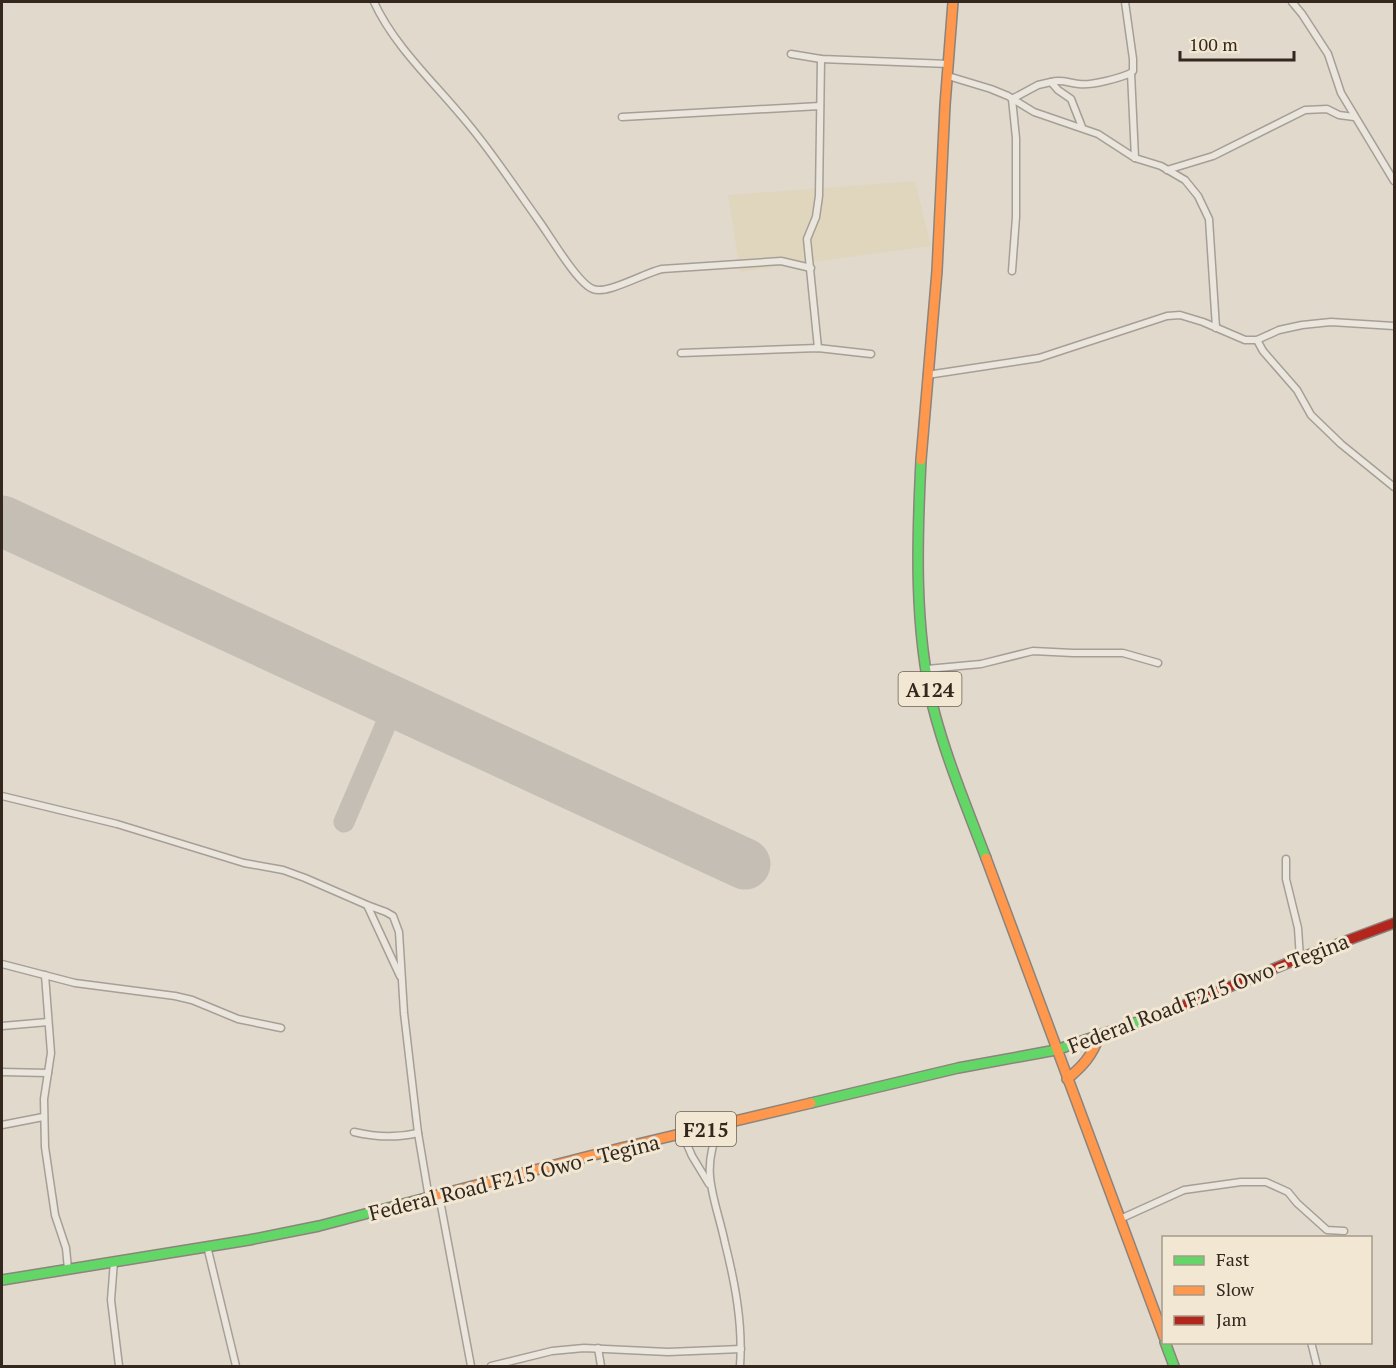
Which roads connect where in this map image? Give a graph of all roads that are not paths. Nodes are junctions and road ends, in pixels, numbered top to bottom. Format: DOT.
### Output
graph roads {
  1 [pos="374,2"];
  2 [pos="953,2"];
  3 [pos="1125,2"];
  4 [pos="1292,2"];
  5 [pos="791,54"];
  6 [pos="821,59"];
  7 [pos="949,64"];
  8 [pos="1131,73"];
  9 [pos="948,76"];
  10 [pos="1051,82"];
  11 [pos="1012,99"];
  12 [pos="820,106"];
  13 [pos="622,117"];
  14 [pos="1354,117"];
  15 [pos="1082,127"];
  16 [pos="1135,158"];
  17 [pos="1167,170"];
  18 [pos="1395,181"];
  19 [pos="811,268"];
  20 [pos="1012,271"];
  21 [pos="1395,326"];
  22 [pos="1216,328"];
  23 [pos="1257,340"];
  24 [pos="818,348"];
  25 [pos="681,353"];
  26 [pos="871,354"];
  27 [pos="927,375"];
  28 [pos="1395,487"];
  29 [pos="1158,663"];
  30 [pos="927,669"];
  31 [pos="2,796"];
  32 [pos="1286,859"];
  33 [pos="367,905"];
  34 [pos="1395,923"];
  35 [pos="1300,958"];
  36 [pos="2,964"];
  37 [pos="45,975"];
  38 [pos="400,977"];
  39 [pos="48,1022"];
  40 [pos="2,1026"];
  41 [pos="281,1028"];
  42 [pos="1098,1036"];
  43 [pos="1056,1050"];
  44 [pos="2,1072"];
  45 [pos="48,1073"];
  46 [pos="1067,1079"];
  47 [pos="43,1118"];
  48 [pos="2,1125"];
  49 [pos="720,1126"];
  50 [pos="354,1132"];
  51 [pos="418,1133"];
  52 [pos="683,1135"];
  53 [pos="710,1184"];
  54 [pos="439,1195"];
  55 [pos="429,1198"];
  56 [pos="1120,1220"];
  57 [pos="1344,1231"];
  58 [pos="207,1246"];
  59 [pos="114,1262"];
  60 [pos="68,1269"];
  61 [pos="2,1281"];
  62 [pos="1162,1332"];
  63 [pos="1167,1344"];
  64 [pos="1312,1344"];
  65 [pos="598,1348"];
  66 [pos="741,1349"];
  67 [pos="119,1366"];
  68 [pos="236,1366"];
  69 [pos="471,1366"];
  70 [pos="491,1366"];
  71 [pos="601,1366"];
  72 [pos="740,1366"];
  73 [pos="1174,1366"];
  74 [pos="1317,1366"];
  1 -- 19 [label="street"];
  2 -- 7 [label="main road, A124"];
  3 -- 8 [label="street"];
  4 -- 14 [label="street"];
  5 -- 6 [label="street"];
  6 -- 7 [label="street"];
  6 -- 12 [label="street"];
  7 -- 9 [label="main road, A124"];
  8 -- 10 [label="street"];
  8 -- 16 [label="street"];
  9 -- 11 [label="street"];
  9 -- 27 [label="main road, A124"];
  10 -- 11 [label="street"];
  10 -- 15 [label="street"];
  11 -- 15 [label="street"];
  11 -- 20 [label="street"];
  12 -- 13 [label="street"];
  12 -- 19 [label="street"];
  14 -- 17 [label="street"];
  14 -- 18 [label="street"];
  15 -- 16 [label="street"];
  16 -- 17 [label="street"];
  17 -- 22 [label="street"];
  19 -- 24 [label="street"];
  21 -- 23 [label="street"];
  22 -- 23 [label="street"];
  22 -- 27 [label="street"];
  23 -- 28 [label="street"];
  24 -- 25 [label="street"];
  24 -- 26 [label="street"];
  27 -- 30 [label="main road, A124"];
  29 -- 30 [label="street"];
  30 -- 43 [label="main road, A124"];
  31 -- 33 [label="street"];
  32 -- 35 [label="street"];
  33 -- 38 [label="street"];
  33 -- 38 [label="street"];
  34 -- 35 [label="main road, Federal Road F215 Owo - Tegina / F215"];
  35 -- 42 [label="main road, Federal Road F215 Owo - Tegina / F215"];
  36 -- 37 [label="street"];
  37 -- 39 [label="street"];
  37 -- 41 [label="street"];
  38 -- 51 [label="street"];
  39 -- 40 [label="street"];
  39 -- 45 [label="street"];
  42 -- 43 [label="main road, Federal Road F215 Owo - Tegina / F215"];
  42 -- 46 [label="main road"];
  43 -- 46 [label="main road, A124"];
  43 -- 49 [label="main road, Federal Road F215 Owo - Tegina / F215"];
  44 -- 45 [label="street"];
  45 -- 47 [label="street"];
  46 -- 56 [label="main road, A124"];
  47 -- 48 [label="street"];
  47 -- 60 [label="street"];
  49 -- 52 [label="main road, Federal Road F215 Owo - Tegina / F215"];
  49 -- 53 [label="street"];
  50 -- 51 [label="street"];
  51 -- 55 [label="street"];
  52 -- 53 [label="street"];
  52 -- 54 [label="main road, Federal Road F215 Owo - Tegina / F215"];
  53 -- 66 [label="street"];
  54 -- 55 [label="main road, Federal Road F215 Owo - Tegina / F215"];
  54 -- 69 [label="street"];
  55 -- 58 [label="main road, Federal Road F215 Owo - Tegina / F215"];
  56 -- 57 [label="street"];
  56 -- 62 [label="main road, A124"];
  58 -- 59 [label="main road, Federal Road F215 Owo - Tegina / F215"];
  58 -- 68 [label="street"];
  59 -- 60 [label="main road, Federal Road F215 Owo - Tegina / F215"];
  59 -- 67 [label="street"];
  60 -- 61 [label="main road, Federal Road F215 Owo - Tegina / F215"];
  63 -- 73 [label="main road"];
  64 -- 74 [label="street"];
  65 -- 66 [label="street"];
  65 -- 70 [label="street"];
  65 -- 71 [label="street"];
  66 -- 72 [label="street"];
}
